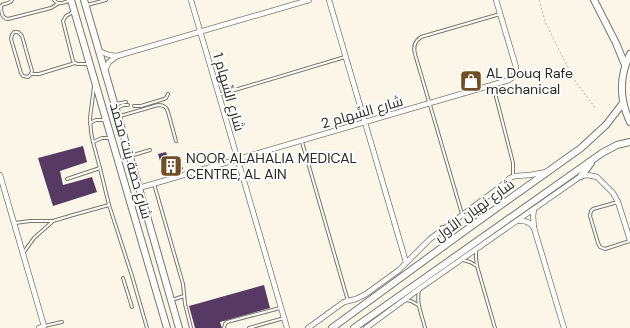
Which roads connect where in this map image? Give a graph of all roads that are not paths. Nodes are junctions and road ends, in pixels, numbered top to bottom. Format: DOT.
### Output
graph roads {
  1 [pos="12,0"];
  2 [pos="54,0"];
  3 [pos="71,0"];
  4 [pos="106,0"];
  5 [pos="191,0"];
  6 [pos="309,0"];
  7 [pos="329,0"];
  8 [pos="496,0"];
  9 [pos="594,0"];
  10 [pos="85,2"];
  11 [pos="60,4"];
  12 [pos="74,12"];
  13 [pos="500,14"];
  14 [pos="200,32"];
  15 [pos="99,51"];
  16 [pos="630,54"];
  17 [pos="117,56"];
  18 [pos="346,57"];
  19 [pos="75,63"];
  20 [pos="90,64"];
  21 [pos="625,65"];
  22 [pos="105,70"];
  23 [pos="31,74"];
  24 [pos="95,82"];
  25 [pos="492,86"];
  26 [pos="168,94"];
  27 [pos="218,95"];
  28 [pos="126,102"];
  29 [pos="622,103"];
  30 [pos="429,104"];
  31 [pos="128,105"];
  32 [pos="116,106"];
  33 [pos="134,106"];
  34 [pos="118,117"];
  35 [pos="106,120"];
  36 [pos="365,122"];
  37 [pos="630,122"];
  38 [pos="90,123"];
  39 [pos="112,138"];
  40 [pos="176,141"];
  41 [pos="302,141"];
  42 [pos="93,142"];
  43 [pos="630,142"];
  44 [pos="150,150"];
  45 [pos="130,156"];
  46 [pos="594,159"];
  47 [pos="238,160"];
  48 [pos="100,168"];
  49 [pos="550,171"];
  50 [pos="581,176"];
  51 [pos="0,177"];
  52 [pos="513,177"];
  53 [pos="67,179"];
  54 [pos="154,184"];
  55 [pos="139,188"];
  56 [pos="618,202"];
  57 [pos="109,205"];
  58 [pos="534,209"];
  59 [pos="462,215"];
  60 [pos="53,221"];
  61 [pos="517,221"];
  62 [pos="628,223"];
  63 [pos="14,224"];
  64 [pos="534,228"];
  65 [pos="442,229"];
  66 [pos="630,241"];
  67 [pos="444,246"];
  68 [pos="477,249"];
  69 [pos="23,253"];
  70 [pos="460,261"];
  71 [pos="406,262"];
  72 [pos="476,266"];
  73 [pos="123,278"];
  74 [pos="419,289"];
  75 [pos="184,296"];
  76 [pos="171,300"];
  77 [pos="348,300"];
  78 [pos="404,300"];
  79 [pos="419,306"];
  80 [pos="132,307"];
  81 [pos="281,307"];
  82 [pos="284,318"];
  83 [pos="62,322"];
  84 [pos="44,326"];
  85 [pos="39,328"];
  86 [pos="147,328"];
  87 [pos="167,328"];
  88 [pos="179,328"];
  89 [pos="190,328"];
  90 [pos="224,328"];
  91 [pos="249,328"];
  92 [pos="287,328"];
  93 [pos="308,328"];
  94 [pos="332,328"];
  95 [pos="354,328"];
  96 [pos="366,328"];
  97 [pos="425,328"];
  98 [pos="494,328"];
  99 [pos="564,328"];
  1 -- 11 [label="lane"];
  2 -- 11 [label="lane"];
  3 -- 11 [label="lane"];
  3 -- 12 [label="main road, شارع حصة بنت محمد"];
  4 -- 10 [label="lane"];
  5 -- 14 [label="street, شارع السِّهام 1"];
  6 -- 14 [label="street"];
  7 -- 18 [label="street"];
  8 -- 13 [label="street, شارع السِّهام 2"];
  9 -- 21 [label="main road"];
  10 -- 15 [label="main road, شارع حصة بنت محمد"];
  12 -- 19 [label="lane"];
  12 -- 20 [label="main road, شارع حصة بنت محمد"];
  13 -- 25 [label="street, شارع السِّهام 2"];
  13 -- 30 [label="lane"];
  14 -- 17 [label="street"];
  14 -- 27 [label="street, شارع السِّهام 1"];
  15 -- 17 [label="street"];
  15 -- 22 [label="main road, شارع حصة بنت محمد"];
  16 -- 21 [label="main road"];
  17 -- 22 [label="street"];
  18 -- 27 [label="lane"];
  18 -- 36 [label="street"];
  19 -- 20 [label="lane"];
  19 -- 23 [label="lane"];
  20 -- 24 [label="main road, شارع حصة بنت محمد"];
  21 -- 29 [label="main road"];
  22 -- 32 [label="main road, شارع حصة بنت محمد"];
  23 -- 23 [label="lane"];
  24 -- 35 [label="main road, شارع حصة بنت محمد"];
  24 -- 38 [label="lane"];
  25 -- 30 [label="street, شارع السِّهام 2"];
  25 -- 52 [label="lane"];
  26 -- 33 [label="lane"];
  27 -- 47 [label="street, شارع السِّهام 1"];
  28 -- 32 [label="lane"];
  29 -- 37 [label="main road"];
  29 -- 49 [label="main road, شارع نهيان الأول"];
  30 -- 36 [label="street, شارع السِّهام 2"];
  30 -- 59 [label="lane"];
  31 -- 32 [label="lane"];
  32 -- 34 [label="main road, شارع حصة بنت محمد"];
  34 -- 40 [label="lane"];
  34 -- 45 [label="main road, شارع حصة بنت محمد"];
  35 -- 38 [label="lane"];
  35 -- 39 [label="main road, شارع حصة بنت محمد"];
  36 -- 41 [label="street, شارع السِّهام 2"];
  36 -- 71 [label="street"];
  38 -- 42 [label="lane"];
  39 -- 42 [label="lane"];
  39 -- 87 [label="main road, شارع حصة بنت محمد"];
  41 -- 47 [label="street, شارع السِّهام 2"];
  41 -- 77 [label="lane"];
  42 -- 48 [label="lane"];
  43 -- 46 [label="main road, شارع نهيان الأول"];
  44 -- 45 [label="lane"];
  45 -- 55 [label="main road, شارع حصة بنت محمد"];
  46 -- 50 [label="main road"];
  46 -- 95 [label="main road, شارع نهيان الأول"];
  47 -- 54 [label="street, شارع السِّهام 2"];
  47 -- 81 [label="street, شارع السِّهام 1"];
  48 -- 53 [label="lane"];
  48 -- 57 [label="lane"];
  49 -- 52 [label="street"];
  49 -- 67 [label="main road, شارع نهيان الأول"];
  50 -- 56 [label="street"];
  50 -- 58 [label="street"];
  51 -- 63 [label="street"];
  52 -- 59 [label="street"];
  54 -- 55 [label="street, شارع السِّهام 2"];
  54 -- 75 [label="lane"];
  55 -- 76 [label="main road, شارع حصة بنت محمد"];
  56 -- 62 [label="street"];
  56 -- 66 [label="lane"];
  57 -- 60 [label="lane"];
  57 -- 86 [label="lane"];
  58 -- 61 [label="street"];
  58 -- 64 [label="street"];
  59 -- 65 [label="street"];
  60 -- 63 [label="lane"];
  60 -- 69 [label="lane"];
  61 -- 64 [label="street"];
  61 -- 68 [label="street"];
  62 -- 66 [label="street"];
  63 -- 69 [label="street"];
  64 -- 99 [label="street"];
  65 -- 67 [label="main road"];
  65 -- 71 [label="street"];
  67 -- 94 [label="main road, شارع نهيان الأول"];
  68 -- 70 [label="street"];
  68 -- 72 [label="lane"];
  69 -- 84 [label="street"];
  70 -- 72 [label="lane"];
  70 -- 74 [label="street"];
  71 -- 77 [label="street"];
  72 -- 98 [label="lane"];
  73 -- 80 [label="lane"];
  74 -- 78 [label="street"];
  74 -- 79 [label="lane"];
  75 -- 76 [label="lane"];
  75 -- 89 [label="lane"];
  76 -- 88 [label="main road, شارع حصة بنت محمد"];
  77 -- 93 [label="street"];
  78 -- 79 [label="lane"];
  78 -- 96 [label="street"];
  79 -- 97 [label="lane"];
  81 -- 82 [label="street, شارع السِّهام 1"];
  81 -- 90 [label="lane"];
  82 -- 91 [label="lane"];
  82 -- 92 [label="street, شارع السِّهام 1"];
  83 -- 84 [label="lane"];
  84 -- 85 [label="street"];
}
